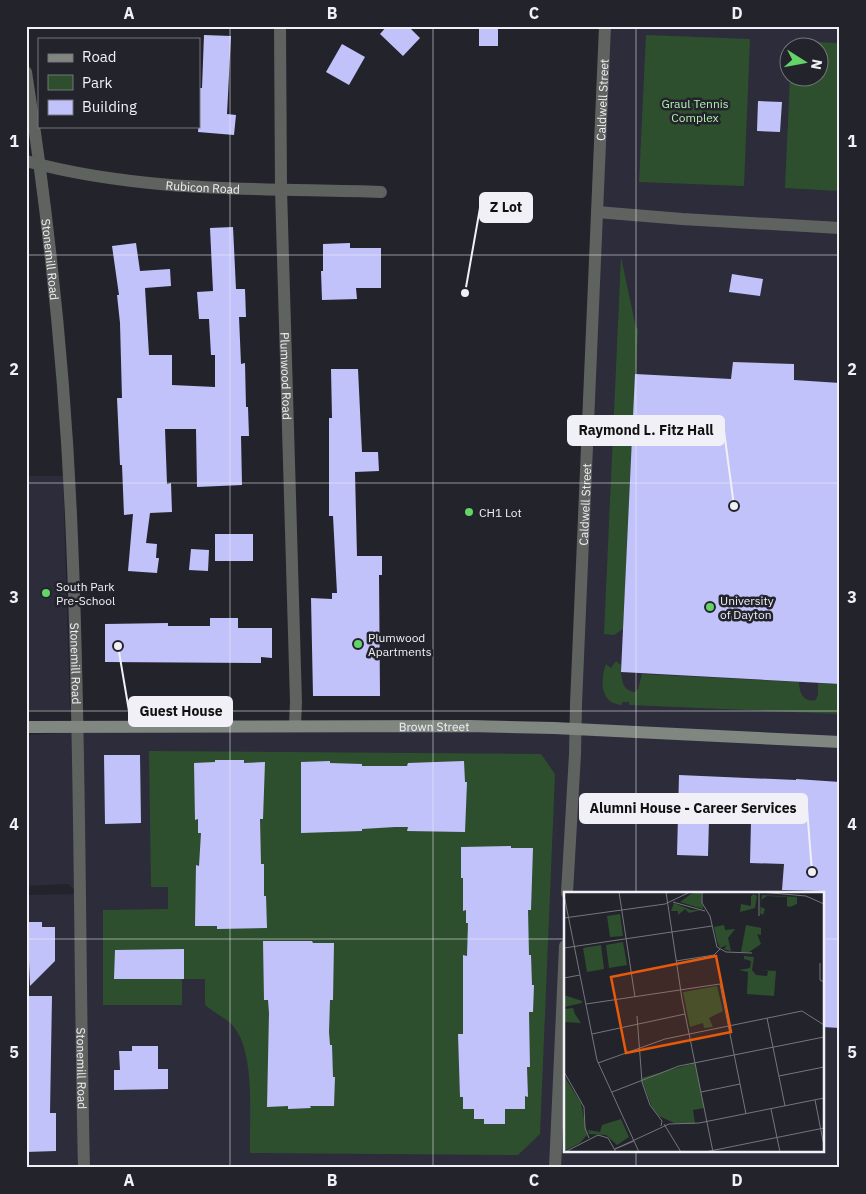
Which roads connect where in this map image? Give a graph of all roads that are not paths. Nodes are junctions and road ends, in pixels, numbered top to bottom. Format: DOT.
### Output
graph roads {
  1 [pos="280,26"];
  2 [pos="605,26"];
  3 [pos="26,72"];
  4 [pos="26,161"];
  5 [pos="41,165"];
  6 [pos="281,189"];
  7 [pos="381,192"];
  8 [pos="597,212"];
  9 [pos="840,228"];
  10 [pos="295,725"];
  11 [pos="26,727"];
  12 [pos="78,727"];
  13 [pos="575,729"];
  14 [pos="840,742"];
  15 [pos="567,892"];
  16 [pos="564,971"];
  17 [pos="84,1168"];
  18 [pos="556,1168"];
  1 -- 6 [label="street, Plumwood Road"];
  2 -- 8 [label="street, Caldwell Street"];
  3 -- 5 [label="street, Stonemill Road"];
  4 -- 5 [label="street, Rubicon Road"];
  5 -- 6 [label="street, Rubicon Road"];
  5 -- 12 [label="street, Stonemill Road"];
  6 -- 7 [label="street, Rubicon Road"];
  6 -- 10 [label="street, Plumwood Road"];
  8 -- 9 [label="street"];
  8 -- 13 [label="street, Caldwell Street"];
  10 -- 12 [label="street, Brown Street"];
  10 -- 13 [label="street, Brown Street"];
  11 -- 12 [label="street, Brown Street"];
  12 -- 17 [label="street, Stonemill Road"];
  13 -- 14 [label="street, Brown Street"];
  13 -- 15 [label="street, Caldwell Street"];
  16 -- 18 [label="street"];
}
